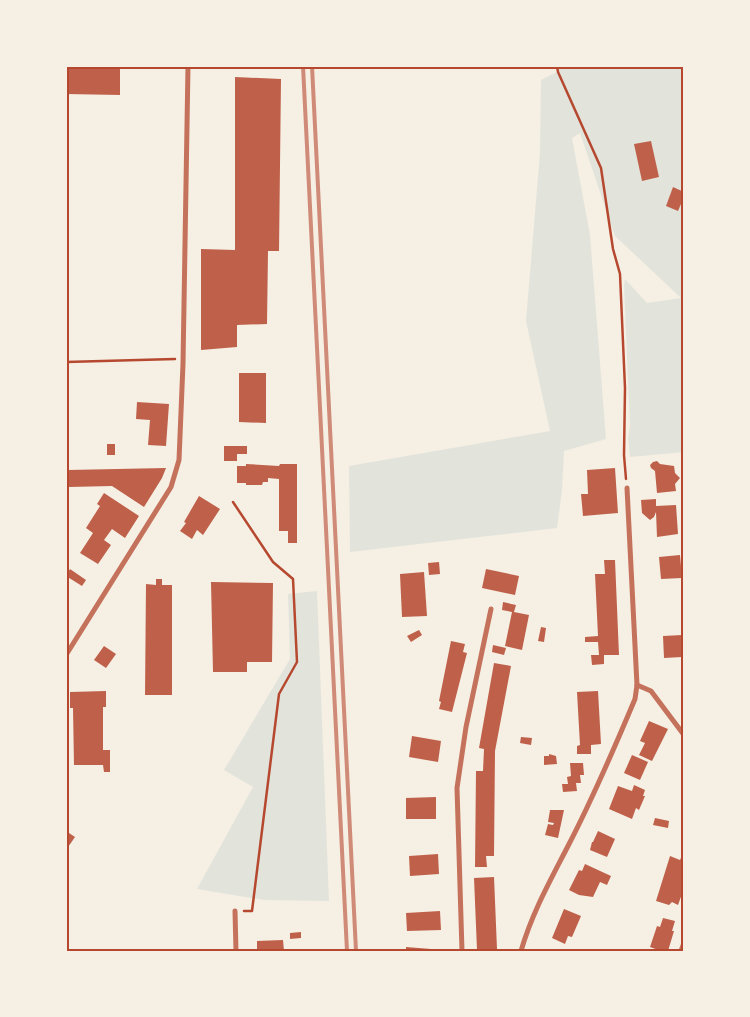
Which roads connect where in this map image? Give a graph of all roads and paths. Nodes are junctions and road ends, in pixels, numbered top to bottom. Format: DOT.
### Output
graph roads {
  1 [pos="188,66"];
  2 [pos="557,66"];
  3 [pos="184,359"];
  4 [pos="66,362"];
  5 [pos="626,488"];
  6 [pos="232,502"];
  7 [pos="491,609"];
  8 [pos="66,655"];
  9 [pos="636,685"];
  10 [pos="684,735"];
  11 [pos="235,911"];
  12 [pos="684,943"];
  13 [pos="236,951"];
  14 [pos="462,951"];
  15 [pos="521,951"];
  16 [pos="681,951"];
  1 -- 3 [label="street"];
  2 -- 5 [label="path"];
  3 -- 4 [label="path"];
  3 -- 8 [label="street"];
  5 -- 9 [label="street"];
  6 -- 11 [label="path"];
  7 -- 14 [label="street"];
  9 -- 10 [label="street"];
  9 -- 15 [label="street"];
  11 -- 13 [label="street"];
  12 -- 16 [label="street"];
}
